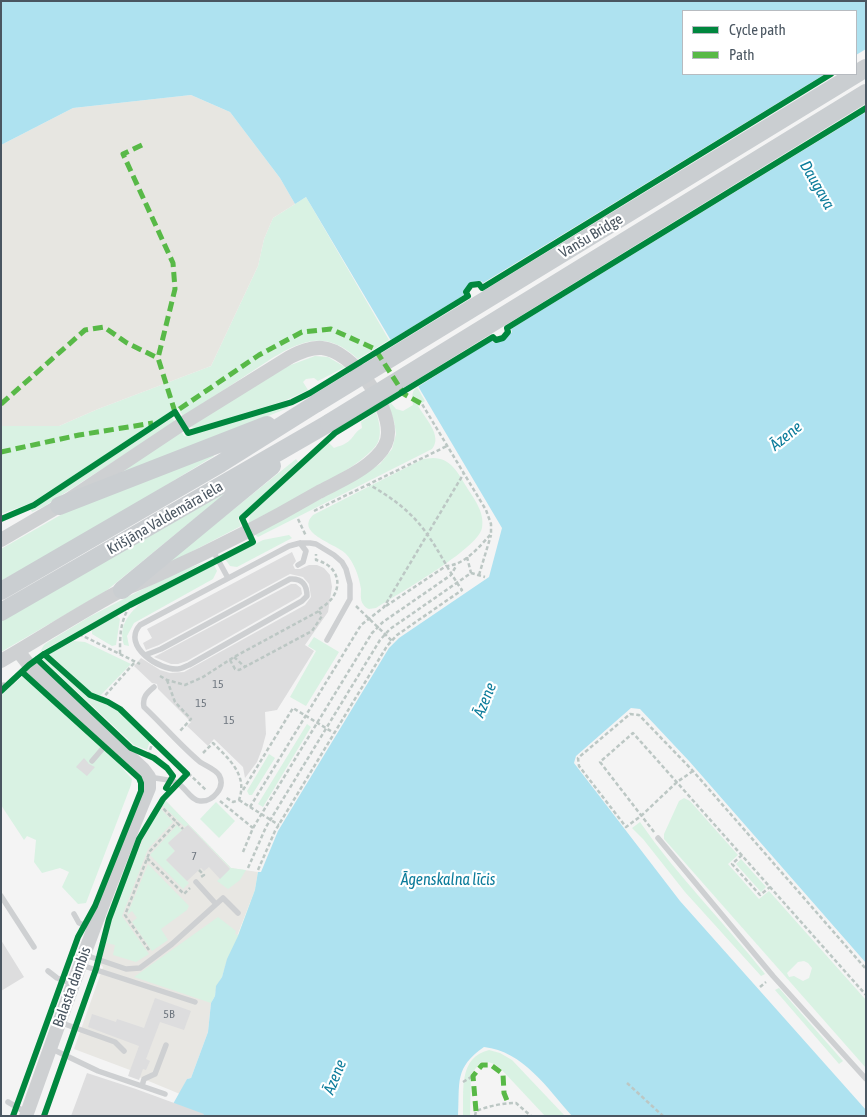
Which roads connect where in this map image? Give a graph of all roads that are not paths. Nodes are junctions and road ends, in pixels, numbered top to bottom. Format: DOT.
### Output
graph roads {
  1 [pos="855,75"];
  2 [pos="866,93"];
  3 [pos="311,407"];
  4 [pos="322,427"];
  5 [pos="59,506"];
  6 [pos="1,540"];
  7 [pos="300,543"];
  8 [pos="212,549"];
  9 [pos="298,565"];
  10 [pos="228,578"];
  11 [pos="1,591"];
  12 [pos="126,597"];
  13 [pos="1,612"];
  14 [pos="327,640"];
  15 [pos="18,651"];
  16 [pos="145,655"];
  17 [pos="1,661"];
  18 [pos="154,687"];
  19 [pos="110,740"];
  20 [pos="92,761"];
  21 [pos="149,777"];
  22 [pos="658,838"];
  23 [pos="196,882"];
  24 [pos="1,896"];
  25 [pos="216,904"];
  26 [pos="238,913"];
  27 [pos="74,914"];
  28 [pos="93,928"];
  29 [pos="34,947"];
  30 [pos="85,963"];
  31 [pos="48,972"];
  32 [pos="73,984"];
  33 [pos="195,1002"];
  34 [pos="66,1024"];
  35 [pos="166,1045"];
  36 [pos="56,1051"];
  37 [pos="124,1051"];
  38 [pos="866,1079"];
  39 [pos="142,1086"];
  40 [pos="165,1094"];
  41 [pos="8,1102"];
  42 [pos="31,1115"];
  1 -- 3 [label="main road, Vanšu Bridge, bridge"];
  2 -- 4 [label="main road, Vanšu Bridge, bridge"];
  3 -- 5 [label="main road"];
  3 -- 11 [label="main road, Krišjāņa Valdemāra iela"];
  4 -- 12 [label="main road"];
  4 -- 13 [label="main road, Krišjāņa Valdemāra iela"];
  5 -- 6 [label="street"];
  5 -- 8 [label="street"];
  7 -- 9 [label="lane"];
  7 -- 10 [label="lane"];
  7 -- 14 [label="lane"];
  8 -- 10 [label="lane"];
  8 -- 12 [label="street"];
  10 -- 16 [label="lane"];
  12 -- 15 [label="street"];
  15 -- 17 [label="street"];
  15 -- 19 [label="street"];
  16 -- 16 [label="lane"];
  18 -- 21 [label="lane"];
  19 -- 20 [label="lane"];
  19 -- 21 [label="street"];
  21 -- 28 [label="street, Balasta dambis"];
  22 -- 38 [label="lane"];
  23 -- 25 [label="lane"];
  24 -- 29 [label="lane"];
  25 -- 26 [label="lane"];
  25 -- 30 [label="lane"];
  27 -- 28 [label="lane"];
  28 -- 30 [label="street, Balasta dambis"];
  30 -- 32 [label="street, Balasta dambis"];
  30 -- 33 [label="lane"];
  31 -- 32 [label="lane"];
  32 -- 34 [label="street, Balasta dambis"];
  34 -- 36 [label="street, Balasta dambis"];
  34 -- 37 [label="lane"];
  35 -- 39 [label="lane"];
  36 -- 39 [label="lane"];
  36 -- 42 [label="street, Balasta dambis"];
  39 -- 40 [label="lane"];
  41 -- 42 [label="lane"];
}
